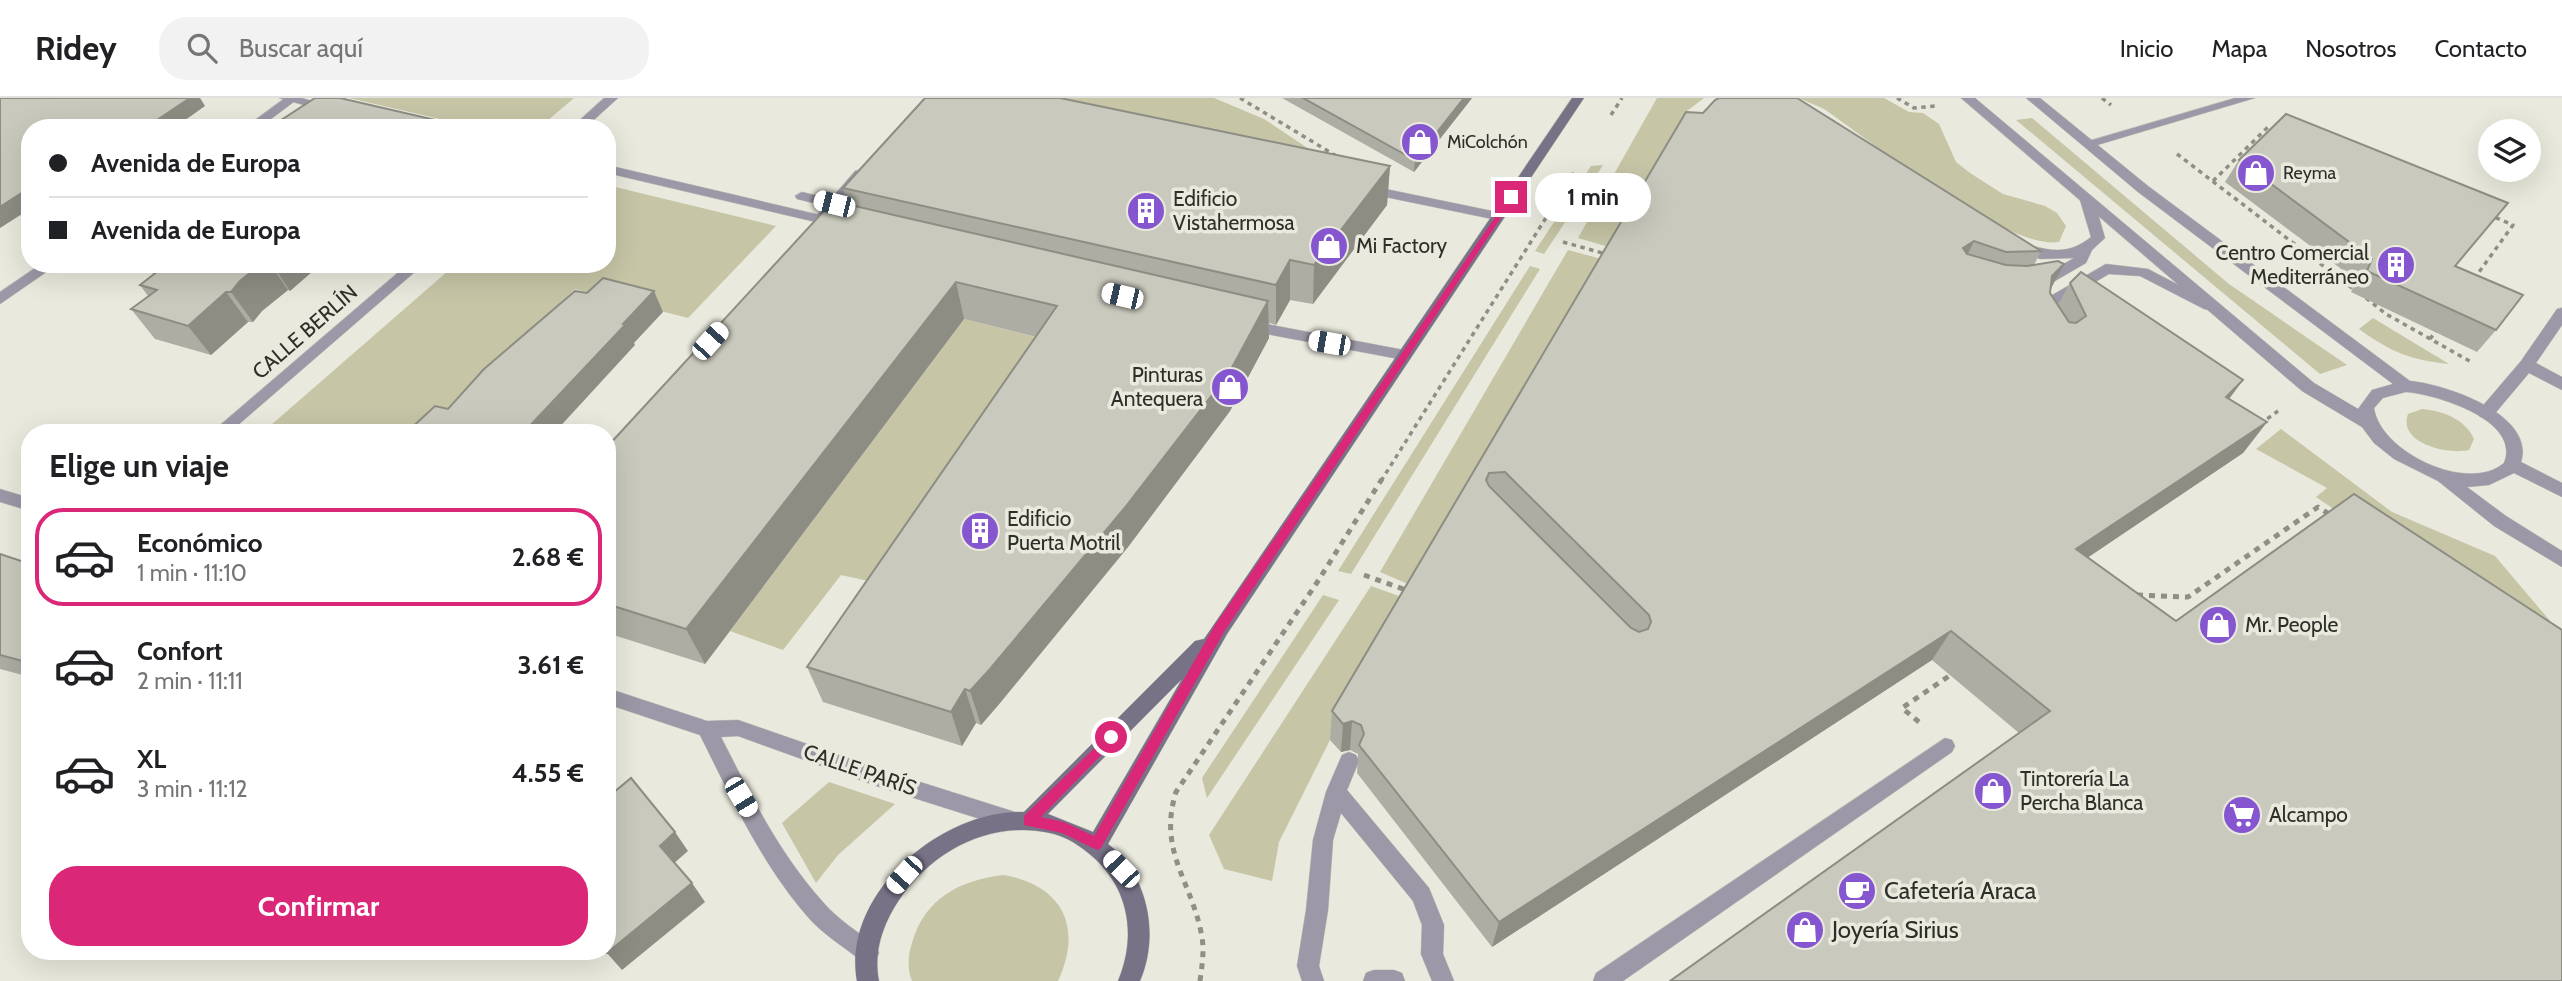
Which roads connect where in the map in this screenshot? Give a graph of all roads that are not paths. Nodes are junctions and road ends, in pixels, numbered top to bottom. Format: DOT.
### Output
graph roads {
  1 [pos="612,98"];
  2 [pos="1576,98"];
  3 [pos="1967,98"];
  4 [pos="2032,98"];
  5 [pos="2249,98"];
  6 [pos="290,99"];
  7 [pos="346,111"];
  8 [pos="262,119"];
  9 [pos="588,119"];
  10 [pos="2090,143"];
  11 [pos="874,158"];
  12 [pos="616,171"];
  13 [pos="1353,186"];
  14 [pos="802,196"];
  15 [pos="2087,200"];
  16 [pos="834,204"];
  17 [pos="1497,216"];
  18 [pos="816,224"];
  19 [pos="836,230"];
  20 [pos="2003,239"];
  21 [pos="2086,251"];
  22 [pos="38,273"];
  23 [pos="406,273"];
  24 [pos="2019,291"];
  25 [pos="0,299"];
  26 [pos="2214,308"];
  27 [pos="2562,313"];
  28 [pos="1223,320"];
  29 [pos="2051,336"];
  30 [pos="1404,355"];
  31 [pos="2527,365"];
  32 [pos="2562,384"];
  33 [pos="2406,386"];
  34 [pos="2486,413"];
  35 [pos="2368,423"];
  36 [pos="229,424"];
  37 [pos="2514,466"];
  38 [pos="2441,476"];
  39 [pos="2562,491"];
  40 [pos="0,495"];
  41 [pos="21,502"];
  42 [pos="2562,560"];
  43 [pos="1220,629"];
  44 [pos="616,699"];
  45 [pos="707,729"];
  46 [pos="1945,746"];
  47 [pos="1349,761"];
  48 [pos="1336,792"];
  49 [pos="1020,820"];
  50 [pos="1097,844"];
  51 [pos="867,953"];
  52 [pos="866,979"];
  53 [pos="1133,980"];
  54 [pos="1313,981"];
  55 [pos="1374,981"];
  56 [pos="1394,981"];
  57 [pos="1443,981"];
  58 [pos="1604,981"];
  1 -- 9 [label="street"];
  2 -- 17 [label="main road"];
  3 -- 15 [label="street"];
  4 -- 10 [label="street"];
  5 -- 10 [label="street"];
  6 -- 7 [label="street"];
  6 -- 8 [label="street"];
  10 -- 33 [label="street"];
  11 -- 16 [label="street"];
  12 -- 18 [label="street"];
  13 -- 17 [label="street"];
  14 -- 16 [label="street"];
  15 -- 21 [label="street"];
  15 -- 26 [label="street"];
  16 -- 18 [label="street"];
  17 -- 30 [label="main road"];
  18 -- 19 [label="street"];
  20 -- 21 [label="street"];
  21 -- 24 [label="street"];
  22 -- 25 [label="street"];
  23 -- 36 [label="street, CALLE BERLÍN"];
  26 -- 29 [label="street"];
  26 -- 35 [label="street"];
  27 -- 31 [label="street"];
  28 -- 30 [label="street"];
  30 -- 43 [label="main road"];
  31 -- 32 [label="street"];
  31 -- 34 [label="street"];
  33 -- 34 [label="street"];
  33 -- 35 [label="street"];
  34 -- 37 [label="street"];
  35 -- 38 [label="street"];
  37 -- 38 [label="street"];
  37 -- 39 [label="street"];
  38 -- 42 [label="street"];
  40 -- 41 [label="street"];
  43 -- 49 [label="main road"];
  43 -- 50 [label="main road"];
  44 -- 45 [label="street, CALLE PARÍS"];
  45 -- 49 [label="street, CALLE PARÍS"];
  45 -- 51 [label="street"];
  46 -- 58 [label="street"];
  47 -- 48 [label="street"];
  48 -- 54 [label="street"];
  48 -- 57 [label="street"];
  49 -- 50 [label="main road"];
  49 -- 51 [label="main road"];
  50 -- 53 [label="main road"];
  51 -- 52 [label="main road"];
  55 -- 56 [label="street"];
}
